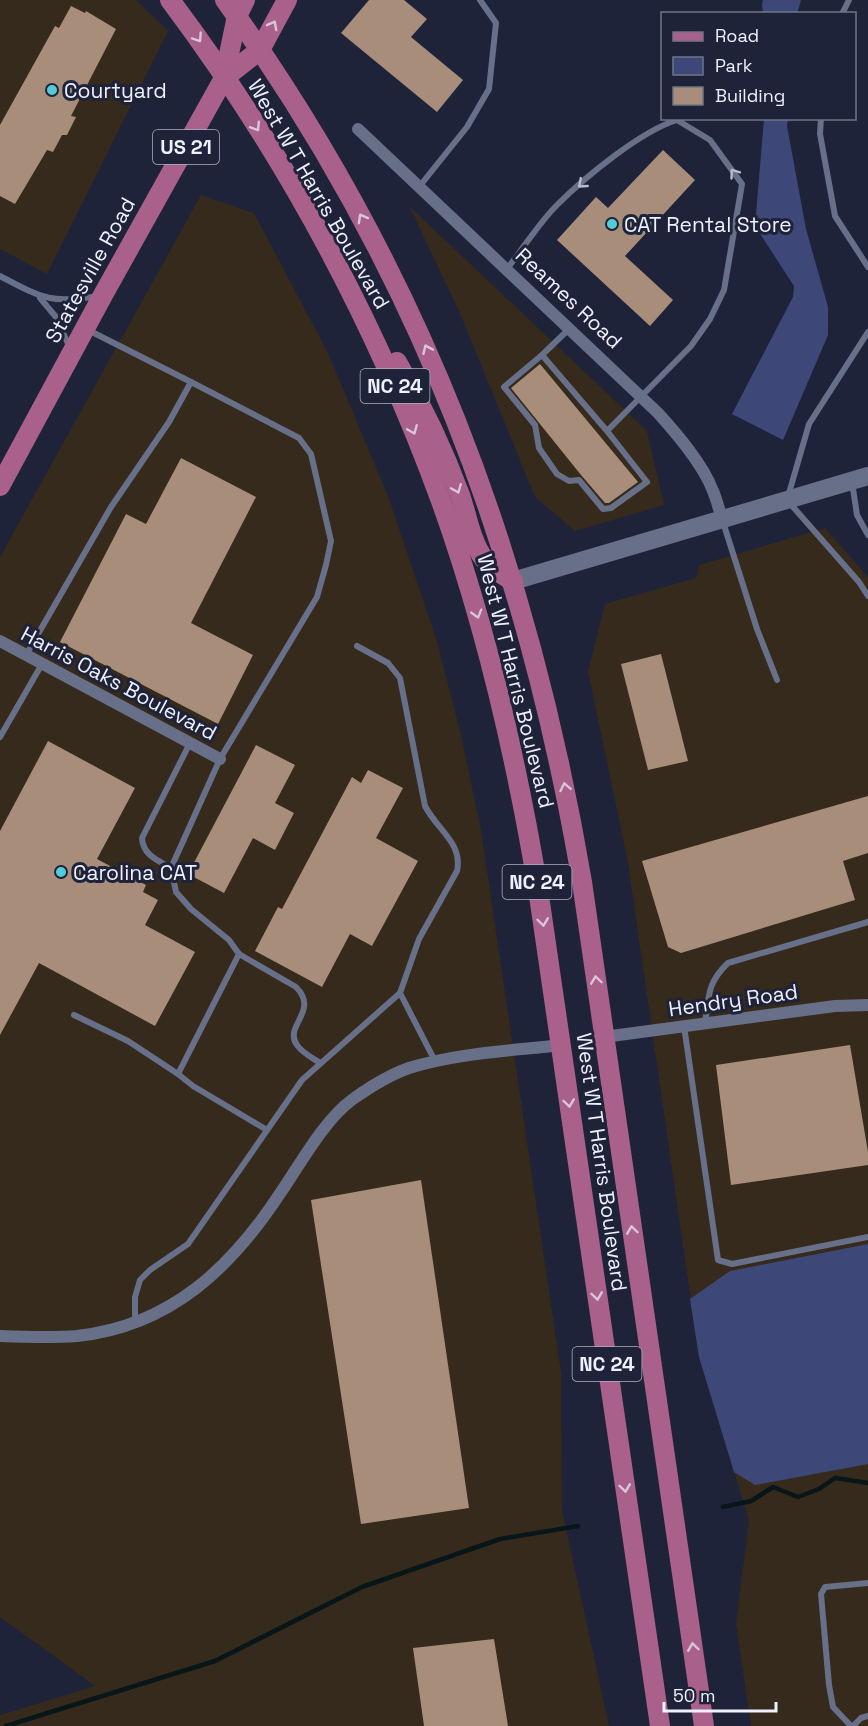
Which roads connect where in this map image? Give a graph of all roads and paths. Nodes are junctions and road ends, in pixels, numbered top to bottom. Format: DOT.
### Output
graph roads {
  1 [pos="170,0"];
  2 [pos="225,0"];
  3 [pos="286,0"];
  4 [pos="480,0"];
  5 [pos="241,8"];
  6 [pos="260,50"];
  7 [pos="224,78"];
  8 [pos="821,120"];
  9 [pos="358,129"];
  10 [pos="418,188"];
  11 [pos="868,267"];
  12 [pos="506,270"];
  13 [pos="0,276"];
  14 [pos="350,290"];
  15 [pos="103,295"];
  16 [pos="40,297"];
  17 [pos="85,329"];
  18 [pos="569,329"];
  19 [pos="868,332"];
  20 [pos="72,353"];
  21 [pos="542,355"];
  22 [pos="191,382"];
  23 [pos="641,396"];
  24 [pos="607,431"];
  25 [pos="619,446"];
  26 [pos="613,452"];
  27 [pos="860,478"];
  28 [pos="0,486"];
  29 [pos="787,500"];
  30 [pos="722,519"];
  31 [pos="868,535"];
  32 [pos="513,581"];
  33 [pos="868,596"];
  34 [pos="0,641"];
  35 [pos="357,646"];
  36 [pos="26,655"];
  37 [pos="42,664"];
  38 [pos="777,680"];
  39 [pos="0,737"];
  40 [pos="190,743"];
  41 [pos="220,759"];
  42 [pos="171,868"];
  43 [pos="868,922"];
  44 [pos="239,954"];
  45 [pos="400,993"];
  46 [pos="868,1005"];
  47 [pos="74,1014"];
  48 [pos="705,1024"];
  49 [pos="684,1026"];
  50 [pos="604,1038"];
  51 [pos="561,1045"];
  52 [pos="436,1061"];
  53 [pos="320,1064"];
  54 [pos="178,1074"];
  55 [pos="267,1130"];
  56 [pos="868,1237"];
  57 [pos="135,1322"];
  58 [pos="0,1336"];
  59 [pos="868,1583"];
  60 [pos="868,1716"];
  61 [pos="660,1726"];
  62 [pos="704,1726"];
  63 [pos="852,1726"];
  1 -- 7 [label="main road, West W T Harris Boulevard / NC 24, one-way"];
  2 -- 5 [label="main road, West W T Harris Boulevard / NC 24"];
  6 -- 3 [label="main road, Statesville Road / US 21, one-way"];
  4 -- 10 [label="lane"];
  5 -- 6 [label="main road, West W T Harris Boulevard / NC 24"];
  5 -- 7 [label="main road, Statesville Road / US 21"];
  6 -- 7 [label="main road, Statesville Road / US 21"];
  32 -- 6 [label="main road, West W T Harris Boulevard / NC 24, one-way"];
  7 -- 14 [label="main road, West W T Harris Boulevard / NC 24, one-way"];
  7 -- 15 [label="main road, Statesville Road / US 21"];
  8 -- 11 [label="lane"];
  9 -- 10 [label="street, Reames Road"];
  10 -- 12 [label="street, Reames Road"];
  12 -- 18 [label="street, Reames Road"];
  23 -- 12 [label="lane, one-way"];
  13 -- 16 [label="lane"];
  14 -- 32 [label="main road, one-way"];
  14 -- 51 [label="main road, West W T Harris Boulevard / NC 24, one-way"];
  15 -- 16 [label="lane"];
  15 -- 17 [label="main road, Statesville Road / US 21"];
  16 -- 20 [label="lane"];
  17 -- 20 [label="main road, Statesville Road / US 21"];
  17 -- 22 [label="lane"];
  18 -- 21 [label="lane"];
  18 -- 23 [label="street, Reames Road"];
  19 -- 29 [label="lane"];
  20 -- 28 [label="main road, Statesville Road / US 21"];
  21 -- 24 [label="lane"];
  21 -- 25 [label="lane"];
  22 -- 36 [label="lane"];
  22 -- 41 [label="lane"];
  23 -- 24 [label="lane"];
  23 -- 30 [label="street, Reames Road"];
  24 -- 25 [label="lane"];
  25 -- 26 [label="lane"];
  27 -- 29 [label="main road"];
  27 -- 31 [label="lane"];
  29 -- 30 [label="main road"];
  29 -- 33 [label="lane"];
  30 -- 32 [label="main road"];
  30 -- 38 [label="lane"];
  50 -- 32 [label="main road, West W T Harris Boulevard / NC 24, one-way"];
  34 -- 36 [label="street, Harris Oaks Boulevard"];
  35 -- 45 [label="lane"];
  36 -- 37 [label="street, Harris Oaks Boulevard"];
  37 -- 39 [label="lane"];
  37 -- 40 [label="street, Harris Oaks Boulevard"];
  40 -- 41 [label="street, Harris Oaks Boulevard"];
  40 -- 42 [label="lane"];
  41 -- 42 [label="lane"];
  42 -- 44 [label="lane"];
  43 -- 48 [label="lane"];
  44 -- 53 [label="lane"];
  44 -- 54 [label="lane"];
  45 -- 52 [label="lane"];
  45 -- 53 [label="lane"];
  46 -- 48 [label="street, Hendry Road"];
  47 -- 54 [label="lane"];
  48 -- 49 [label="street, Hendry Road"];
  49 -- 50 [label="street, Hendry Road"];
  49 -- 56 [label="lane"];
  62 -- 50 [label="main road, West W T Harris Boulevard / NC 24, one-way"];
  51 -- 52 [label="street"];
  51 -- 61 [label="main road, West W T Harris Boulevard / NC 24, one-way"];
  52 -- 57 [label="street"];
  53 -- 55 [label="lane"];
  54 -- 55 [label="lane"];
  55 -- 57 [label="lane"];
  57 -- 58 [label="street"];
  59 -- 63 [label="lane"];
  60 -- 63 [label="lane"];
}
